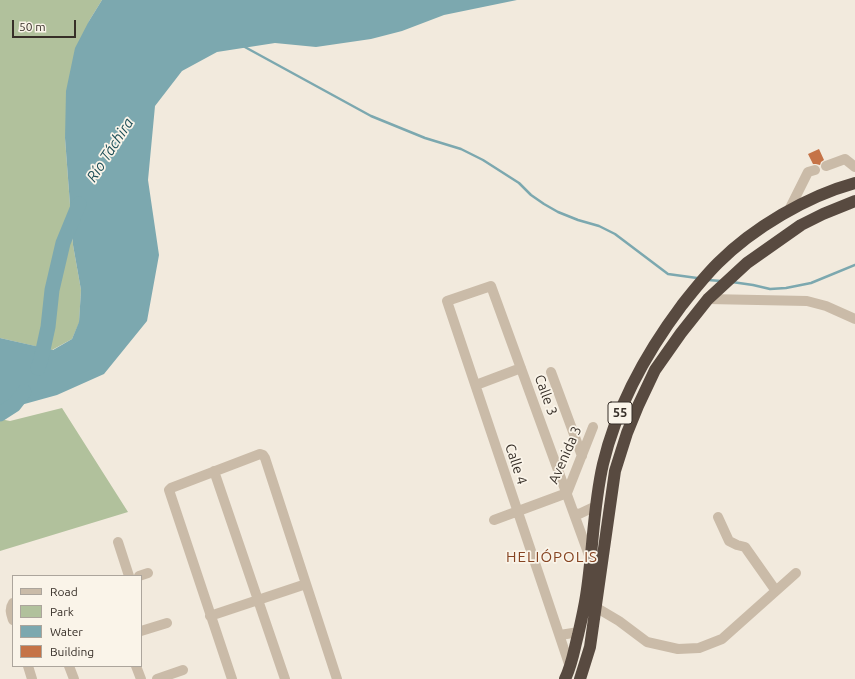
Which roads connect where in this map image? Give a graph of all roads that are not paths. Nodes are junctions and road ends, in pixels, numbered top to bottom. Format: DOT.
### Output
graph roads {
  1 [pos="826,166"];
  2 [pos="855,167"];
  3 [pos="815,170"];
  4 [pos="855,183"];
  5 [pos="855,202"];
  6 [pos="791,209"];
  7 [pos="491,286"];
  8 [pos="708,299"];
  9 [pos="855,319"];
  10 [pos="521,368"];
  11 [pos="551,372"];
  12 [pos="476,385"];
  13 [pos="593,427"];
  14 [pos="582,456"];
  15 [pos="214,472"];
  16 [pos="567,494"];
  17 [pos="596,506"];
  18 [pos="517,511"];
  19 [pos="574,513"];
  20 [pos="718,517"];
  21 [pos="494,520"];
  22 [pos="118,542"];
  23 [pos="590,558"];
  24 [pos="796,573"];
  25 [pos="128,575"];
  26 [pos="306,584"];
  27 [pos="776,591"];
  28 [pos="258,599"];
  29 [pos="12,604"];
  30 [pos="597,608"];
  31 [pos="210,616"];
  32 [pos="12,617"];
  33 [pos="167,623"];
  34 [pos="142,631"];
  35 [pos="579,632"];
  36 [pos="560,635"];
  37 [pos="28,667"];
  38 [pos="69,667"];
  39 [pos="136,667"];
  40 [pos="570,667"];
  41 [pos="183,670"];
  42 [pos="32,679"];
  43 [pos="74,679"];
  44 [pos="141,679"];
  45 [pos="158,679"];
  46 [pos="232,679"];
  47 [pos="285,679"];
  48 [pos="337,679"];
  49 [pos="565,679"];
  50 [pos="580,679"];
  1 -- 2 [label="street"];
  3 -- 6 [label="street"];
  4 -- 6 [label="highway, 55"];
  5 -- 8 [label="highway, 55"];
  6 -- 17 [label="highway, 55"];
  7 -- 10 [label="street, Calle 3"];
  7 -- 12 [label="street, Calle 4"];
  8 -- 9 [label="street"];
  8 -- 30 [label="highway, 55"];
  10 -- 12 [label="street"];
  10 -- 16 [label="street, Calle 3"];
  11 -- 14 [label="street"];
  12 -- 18 [label="street, Calle 4"];
  13 -- 14 [label="street, Avenida 3"];
  14 -- 16 [label="street, Avenida 3"];
  15 -- 26 [label="street"];
  15 -- 28 [label="street"];
  15 -- 31 [label="street"];
  16 -- 18 [label="street, Avenida 3"];
  16 -- 19 [label="street, Calle 3"];
  17 -- 19 [label="street"];
  17 -- 23 [label="highway, 55"];
  18 -- 21 [label="street, Avenida 3"];
  18 -- 36 [label="street, Calle 4"];
  19 -- 23 [label="street, Calle 3"];
  20 -- 27 [label="street"];
  22 -- 25 [label="street"];
  23 -- 35 [label="highway, 55"];
  24 -- 27 [label="street"];
  26 -- 28 [label="street"];
  26 -- 48 [label="street"];
  27 -- 30 [label="street"];
  28 -- 31 [label="street"];
  28 -- 47 [label="street"];
  29 -- 32 [label="street"];
  30 -- 50 [label="highway, 55"];
  31 -- 46 [label="street"];
  33 -- 34 [label="street"];
  35 -- 36 [label="street"];
  35 -- 40 [label="highway, 55"];
  36 -- 40 [label="street, Calle 4"];
  37 -- 42 [label="street"];
  38 -- 43 [label="street"];
  39 -- 44 [label="street"];
  40 -- 49 [label="highway, 55"];
  41 -- 45 [label="street"];
}
